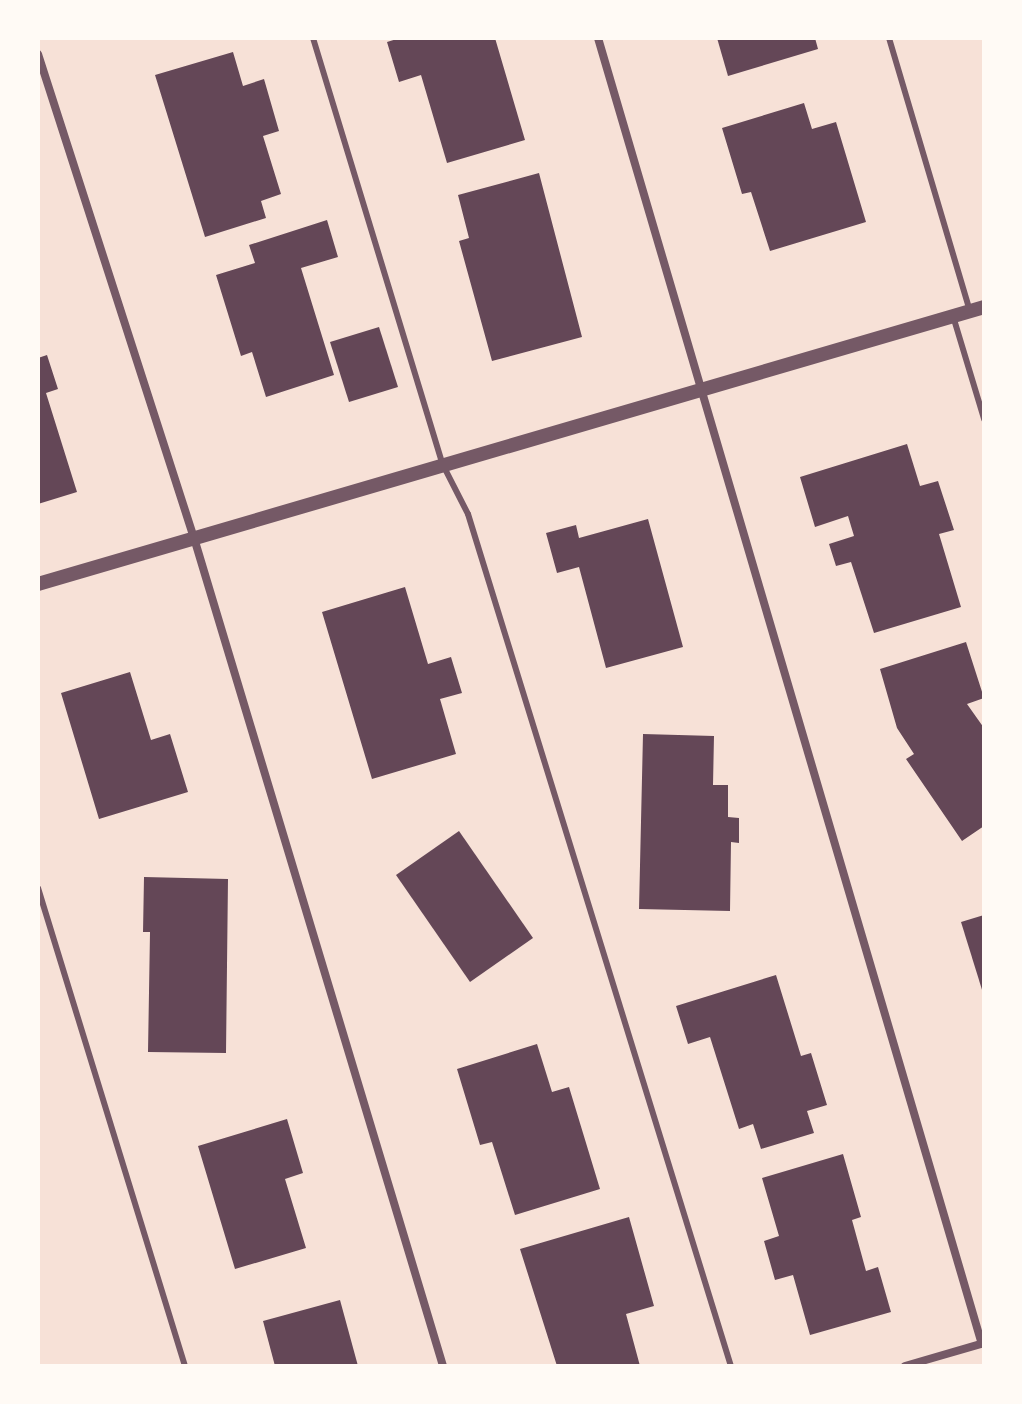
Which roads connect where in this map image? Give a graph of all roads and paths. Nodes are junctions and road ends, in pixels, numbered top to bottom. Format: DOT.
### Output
graph roads {
  1 [pos="313,38"];
  2 [pos="598,38"];
  3 [pos="889,38"];
  4 [pos="38,54"];
  5 [pos="977,310"];
  6 [pos="953,316"];
  7 [pos="704,389"];
  8 [pos="984,419"];
  9 [pos="443,465"];
  10 [pos="194,538"];
  11 [pos="38,584"];
  12 [pos="38,888"];
  13 [pos="983,1344"];
  14 [pos="185,1366"];
  15 [pos="443,1366"];
  16 [pos="731,1366"];
  17 [pos="905,1366"];
  1 -- 9 [label="lane"];
  2 -- 7 [label="street"];
  3 -- 5 [label="lane"];
  4 -- 10 [label="street"];
  5 -- 6 [label="street"];
  6 -- 7 [label="street"];
  6 -- 8 [label="lane"];
  7 -- 9 [label="street"];
  7 -- 13 [label="street"];
  9 -- 10 [label="street"];
  9 -- 16 [label="lane"];
  10 -- 11 [label="street"];
  10 -- 15 [label="street"];
  12 -- 14 [label="lane"];
  13 -- 17 [label="street"];
}
